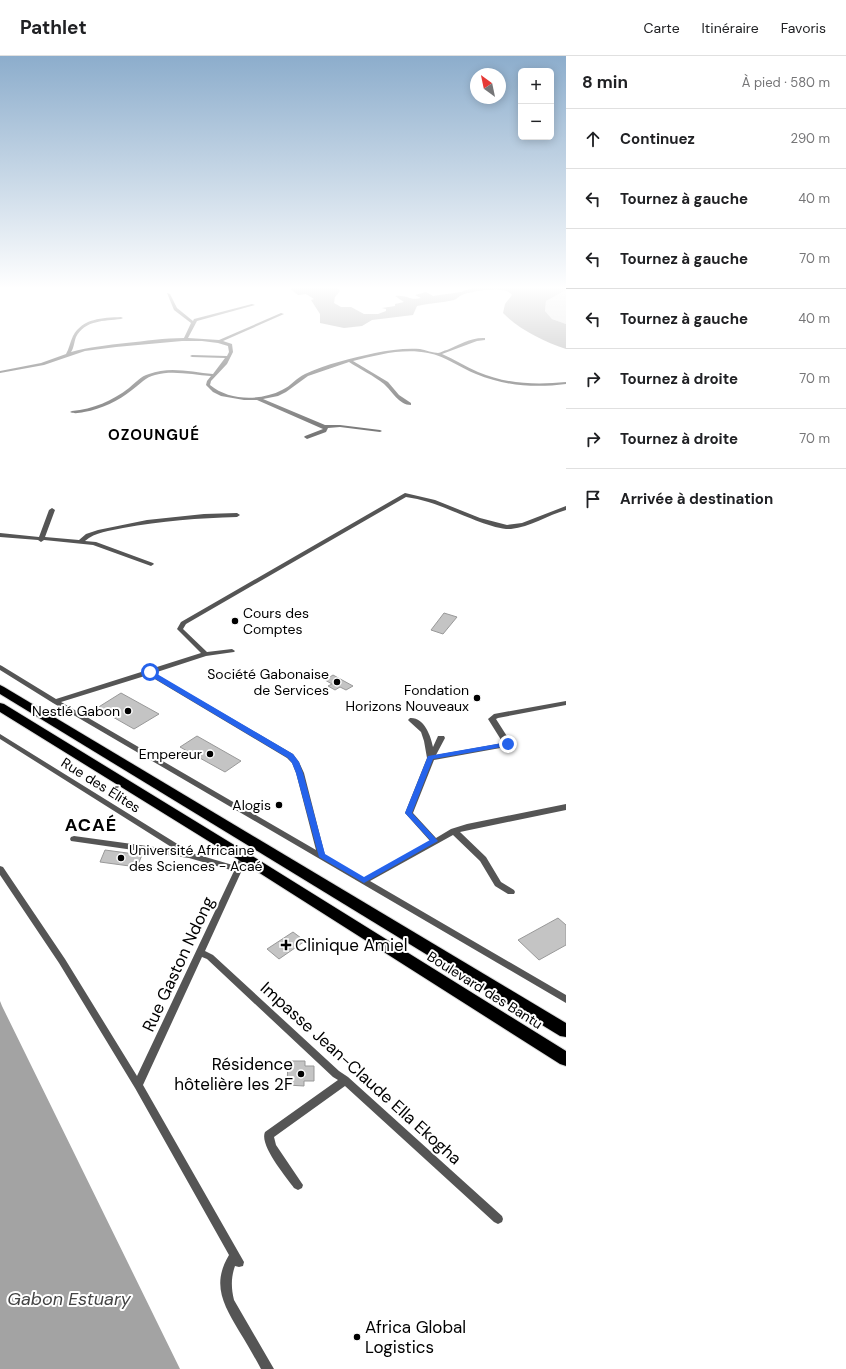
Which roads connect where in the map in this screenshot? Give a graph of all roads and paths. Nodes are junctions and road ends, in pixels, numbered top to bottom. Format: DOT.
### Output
graph roads {
  1 [pos="71,347"];
  2 [pos="107,347"];
  3 [pos="231,347"];
  4 [pos="457,347"];
  5 [pos="439,354"];
  6 [pos="67,356"];
  7 [pos="192,356"];
  8 [pos="229,357"];
  9 [pos="350,361"];
  10 [pos="0,372"];
  11 [pos="214,375"];
  12 [pos="566,383"];
  13 [pos="259,398"];
  14 [pos="409,404"];
  15 [pos="72,412"];
  16 [pos="324,427"];
  17 [pos="380,431"];
  18 [pos="307,437"];
  19 [pos="566,508"];
  20 [pos="52,510"];
  21 [pos="237,515"];
  22 [pos="0,535"];
  23 [pos="41,540"];
  24 [pos="80,542"];
  25 [pos="151,564"];
  26 [pos="232,651"];
  27 [pos="205,654"];
  28 [pos="0,667"];
  29 [pos="150,672"];
  30 [pos="0,688"];
  31 [pos="56,702"];
  32 [pos="566,703"];
  33 [pos="0,707"];
  34 [pos="412,720"];
  35 [pos="0,736"];
  36 [pos="441,738"];
  37 [pos="431,758"];
  38 [pos="566,807"];
  39 [pos="454,831"];
  40 [pos="74,839"];
  41 [pos="434,841"];
  42 [pos="189,855"];
  43 [pos="321,856"];
  44 [pos="241,863"];
  45 [pos="0,868"];
  46 [pos="364,881"];
  47 [pos="511,892"];
  48 [pos="200,953"];
  49 [pos="566,999"];
  50 [pos="566,1031"];
  51 [pos="566,1059"];
  52 [pos="345,1080"];
  53 [pos="138,1085"];
  54 [pos="298,1185"];
  55 [pos="498,1219"];
  56 [pos="268,1369"];
  1 -- 6 [label="street"];
  2 -- 6 [label="street"];
  3 -- 8 [label="street"];
  4 -- 5 [label="street"];
  5 -- 9 [label="street"];
  5 -- 12 [label="street"];
  6 -- 10 [label="street"];
  7 -- 8 [label="street"];
  8 -- 11 [label="street"];
  9 -- 13 [label="street"];
  9 -- 14 [label="street"];
  11 -- 13 [label="street"];
  11 -- 15 [label="street"];
  13 -- 16 [label="street"];
  16 -- 17 [label="street"];
  16 -- 18 [label="street"];
  19 -- 27 [label="street"];
  20 -- 23 [label="street"];
  21 -- 24 [label="street"];
  22 -- 23 [label="street"];
  23 -- 24 [label="street"];
  24 -- 25 [label="street"];
  26 -- 27 [label="street"];
  27 -- 29 [label="street"];
  28 -- 31 [label="street"];
  29 -- 31 [label="street"];
  29 -- 43 [label="street"];
  30 -- 50 [label="highway, Boulevard des Bantu"];
  31 -- 43 [label="street"];
  32 -- 37 [label="street"];
  33 -- 44 [label="highway, Boulevard des Bantu"];
  34 -- 37 [label="street"];
  35 -- 42 [label="street, Rue des Élites"];
  36 -- 37 [label="street"];
  37 -- 41 [label="street"];
  38 -- 39 [label="street"];
  39 -- 41 [label="street"];
  39 -- 47 [label="street"];
  40 -- 42 [label="street"];
  41 -- 46 [label="street"];
  42 -- 44 [label="street"];
  43 -- 46 [label="street"];
  44 -- 48 [label="street, Rue Gaston Ndong"];
  44 -- 51 [label="highway, Boulevard des Bantu"];
  45 -- 53 [label="street"];
  46 -- 49 [label="street"];
  48 -- 52 [label="street, Impasse Jean-Claude Ella Ekogha"];
  48 -- 53 [label="street, Rue Gaston Ndong"];
  52 -- 54 [label="street"];
  52 -- 55 [label="street, Impasse Jean-Claude Ella Ekogha"];
  53 -- 56 [label="street"];
}
